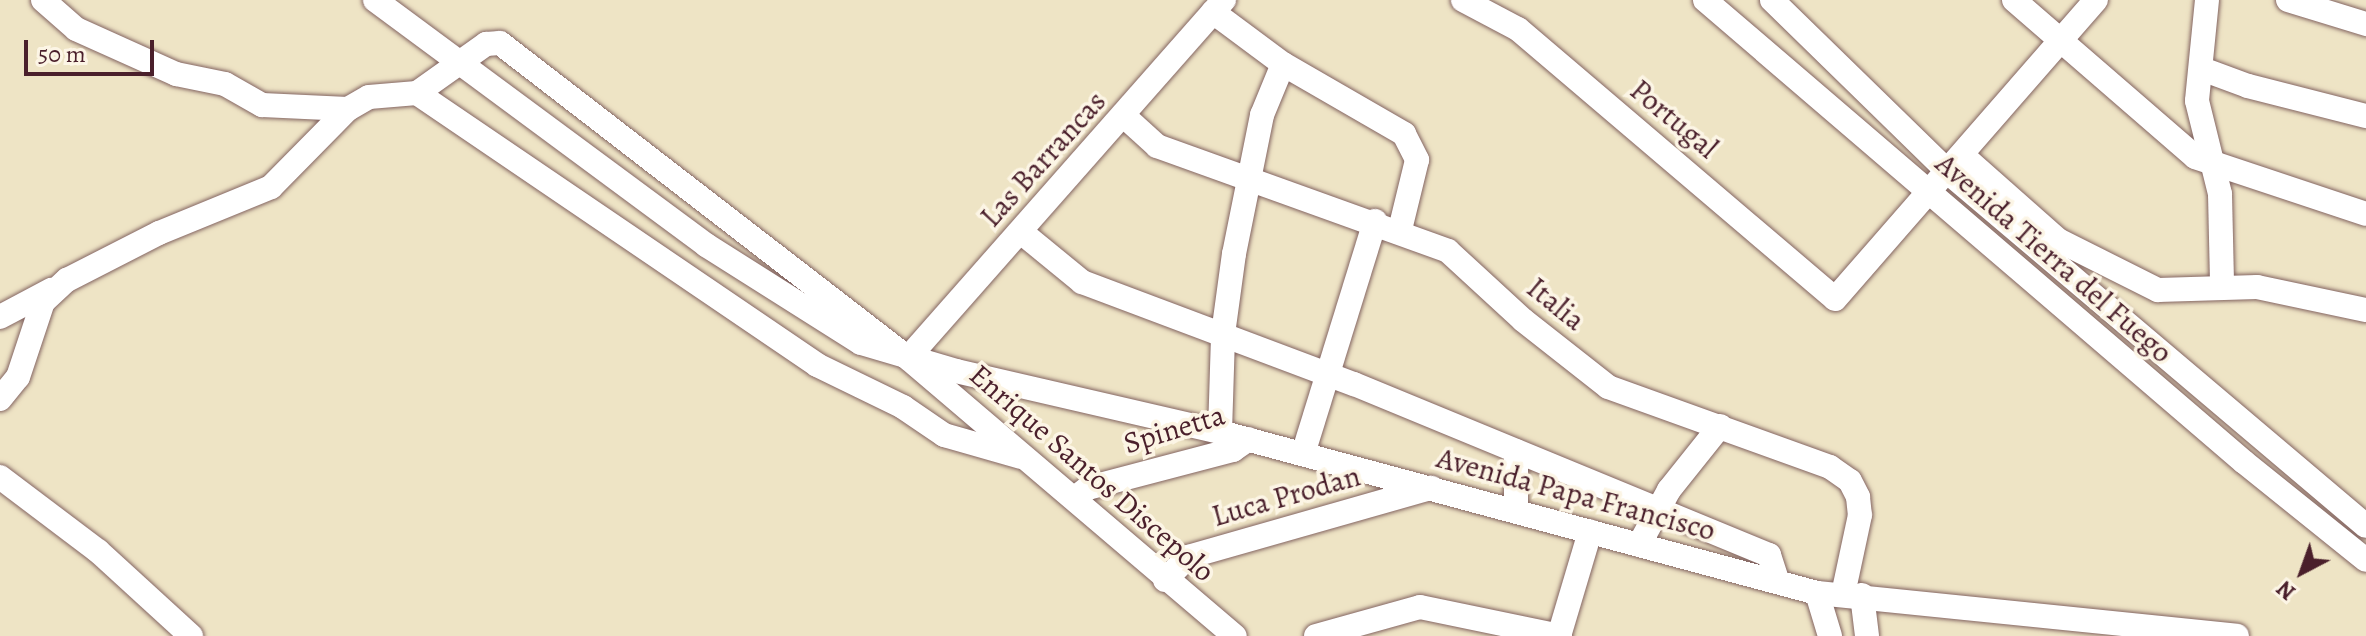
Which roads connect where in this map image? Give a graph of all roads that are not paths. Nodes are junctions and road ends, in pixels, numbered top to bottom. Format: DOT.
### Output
graph roads {
  1 [pos="43,0"];
  2 [pos="375,0"];
  3 [pos="399,0"];
  4 [pos="1463,0"];
  5 [pos="1705,0"];
  6 [pos="1772,0"];
  7 [pos="2014,0"];
  8 [pos="2096,0"];
  9 [pos="2207,0"];
  10 [pos="2288,0"];
  11 [pos="1218,6"];
  12 [pos="2366,24"];
  13 [pos="2061,41"];
  14 [pos="439,49"];
  15 [pos="459,64"];
  16 [pos="1283,64"];
  17 [pos="2202,69"];
  18 [pos="417,93"];
  19 [pos="348,109"];
  20 [pos="2366,116"];
  21 [pos="1125,117"];
  22 [pos="1956,164"];
  23 [pos="2210,164"];
  24 [pos="1250,178"];
  25 [pos="1930,194"];
  26 [pos="2366,214"];
  27 [pos="1375,221"];
  28 [pos="1400,230"];
  29 [pos="1021,232"];
  30 [pos="63,283"];
  31 [pos="2222,285"];
  32 [pos="2366,310"];
  33 [pos="0,317"];
  34 [pos="1223,334"];
  35 [pos="908,358"];
  36 [pos="1328,374"];
  37 [pos="0,399"];
  38 [pos="1720,426"];
  39 [pos="1220,432"];
  40 [pos="1249,439"];
  41 [pos="1516,451"];
  42 [pos="1303,454"];
  43 [pos="1026,457"];
  44 [pos="0,477"];
  45 [pos="1433,488"];
  46 [pos="1075,498"];
  47 [pos="1657,510"];
  48 [pos="1516,511"];
  49 [pos="2366,526"];
  50 [pos="1590,532"];
  51 [pos="1639,545"];
  52 [pos="2366,560"];
  53 [pos="1165,580"];
  54 [pos="1778,582"];
  55 [pos="1817,593"];
  56 [pos="1853,595"];
  57 [pos="2155,631"];
  58 [pos="191,636"];
  59 [pos="1235,636"];
  60 [pos="1316,636"];
  61 [pos="1559,636"];
  62 [pos="1830,636"];
  63 [pos="1867,636"];
  64 [pos="2237,636"];
  1 -- 19 [label="street"];
  2 -- 14 [label="street"];
  3 -- 14 [label="street"];
  4 -- 25 [label="street, Portugal"];
  5 -- 25 [label="street, Avenida Tierra del Fuego"];
  6 -- 22 [label="street, Avenida Tierra del Fuego"];
  7 -- 13 [label="street"];
  8 -- 13 [label="street"];
  9 -- 17 [label="street"];
  10 -- 12 [label="street"];
  11 -- 16 [label="street"];
  11 -- 21 [label="street, Las Barrancas"];
  13 -- 22 [label="street"];
  13 -- 23 [label="street"];
  14 -- 15 [label="street, Avenida Papa Francisco"];
  15 -- 18 [label="street, Enrique Santos Discepolo"];
  15 -- 35 [label="street, Avenida Papa Francisco"];
  15 -- 35 [label="street, Enrique Santos Discepolo"];
  16 -- 24 [label="street"];
  16 -- 28 [label="street"];
  17 -- 20 [label="street"];
  17 -- 23 [label="street"];
  18 -- 19 [label="street"];
  18 -- 43 [label="street"];
  19 -- 30 [label="street"];
  21 -- 24 [label="street, Italia"];
  21 -- 29 [label="street, Las Barrancas"];
  22 -- 25 [label="street"];
  22 -- 31 [label="street"];
  22 -- 49 [label="street, Avenida Tierra del Fuego"];
  23 -- 26 [label="street"];
  23 -- 31 [label="street"];
  24 -- 27 [label="street, Italia"];
  24 -- 34 [label="street"];
  25 -- 52 [label="street, Avenida Tierra del Fuego"];
  27 -- 28 [label="street, Italia"];
  27 -- 36 [label="street"];
  28 -- 38 [label="street, Italia"];
  29 -- 34 [label="street"];
  29 -- 35 [label="street, Las Barrancas"];
  30 -- 33 [label="street"];
  30 -- 37 [label="street"];
  31 -- 32 [label="street"];
  34 -- 36 [label="street"];
  34 -- 39 [label="street"];
  35 -- 39 [label="street, Avenida Papa Francisco"];
  35 -- 43 [label="street, Enrique Santos Discepolo"];
  36 -- 41 [label="street"];
  36 -- 42 [label="street"];
  38 -- 47 [label="street"];
  38 -- 56 [label="street, Italia"];
  39 -- 40 [label="street, Avenida Papa Francisco"];
  40 -- 42 [label="street, Avenida Papa Francisco"];
  40 -- 46 [label="street, Spinetta"];
  41 -- 47 [label="street"];
  41 -- 48 [label="street"];
  42 -- 45 [label="street, Avenida Papa Francisco"];
  43 -- 46 [label="street, Enrique Santos Discepolo"];
  44 -- 58 [label="street"];
  45 -- 48 [label="street, Avenida Papa Francisco"];
  45 -- 53 [label="street, Luca Prodan"];
  46 -- 53 [label="street, Enrique Santos Discepolo"];
  47 -- 51 [label="street"];
  47 -- 54 [label="street"];
  48 -- 50 [label="street, Avenida Papa Francisco"];
  50 -- 51 [label="street, Avenida Papa Francisco"];
  50 -- 61 [label="street"];
  51 -- 54 [label="street, Avenida Papa Francisco"];
  53 -- 59 [label="street, Enrique Santos Discepolo"];
  54 -- 55 [label="street, Avenida Papa Francisco"];
  55 -- 56 [label="street, Avenida Papa Francisco"];
  55 -- 62 [label="street"];
  56 -- 57 [label="street, Avenida Papa Francisco"];
  56 -- 63 [label="street"];
  57 -- 64 [label="street, Avenida Papa Francisco"];
  60 -- 61 [label="street"];
}
